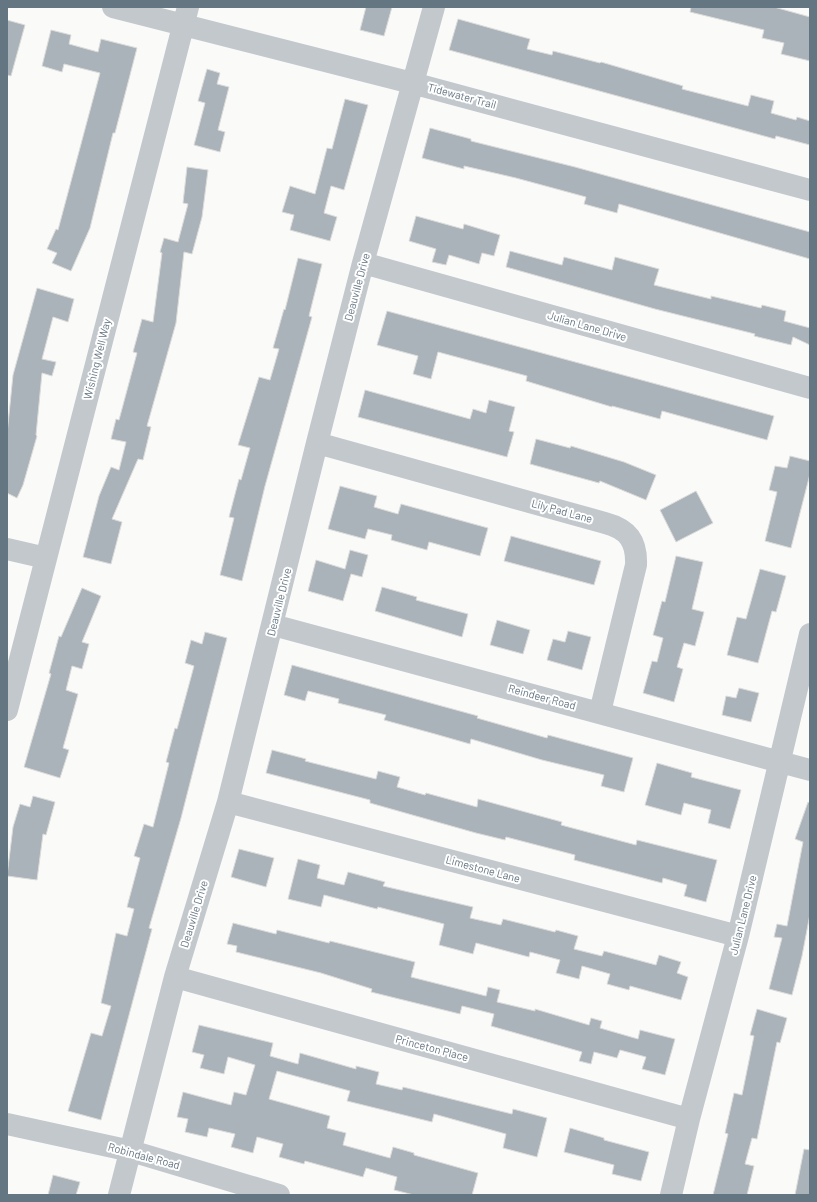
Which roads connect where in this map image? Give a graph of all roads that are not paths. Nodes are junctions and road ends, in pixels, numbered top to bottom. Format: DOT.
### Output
graph roads {
  1 [pos="113,7"];
  2 [pos="434,7"];
  3 [pos="186,16"];
  4 [pos="412,83"];
  5 [pos="810,190"];
  6 [pos="363,263"];
  7 [pos="810,388"];
  8 [pos="317,443"];
  9 [pos="7,549"];
  10 [pos="46,558"];
  11 [pos="273,625"];
  12 [pos="810,634"];
  13 [pos="7,710"];
  14 [pos="600,712"];
  15 [pos="780,762"];
  16 [pos="810,770"];
  17 [pos="228,802"];
  18 [pos="738,936"];
  19 [pos="176,977"];
  20 [pos="689,1119"];
  21 [pos="7,1124"];
  22 [pos="130,1151"];
  23 [pos="119,1195"];
  24 [pos="280,1195"];
  25 [pos="671,1195"];
  1 -- 3 [label="street, Tidewater Trail"];
  2 -- 4 [label="street, Deauville Drive"];
  3 -- 4 [label="street, Tidewater Trail"];
  3 -- 10 [label="street, Wishing Well Way"];
  4 -- 5 [label="street, Tidewater Trail"];
  4 -- 6 [label="street, Deauville Drive"];
  6 -- 7 [label="street, Julian Lane Drive"];
  6 -- 8 [label="street, Deauville Drive"];
  8 -- 11 [label="street, Deauville Drive"];
  8 -- 14 [label="street, Lily Pad Lane"];
  9 -- 10 [label="street"];
  10 -- 13 [label="street, Wishing Well Way"];
  11 -- 14 [label="street, Reindeer Road"];
  11 -- 17 [label="street, Deauville Drive"];
  12 -- 15 [label="street, Julian Lane Drive"];
  14 -- 15 [label="street, Reindeer Road"];
  15 -- 16 [label="street, Reindeer Road"];
  15 -- 18 [label="street, Julian Lane Drive"];
  17 -- 18 [label="street, Limestone Lane"];
  17 -- 19 [label="street, Deauville Drive"];
  18 -- 20 [label="street, Julian Lane Drive"];
  19 -- 20 [label="street, Princeton Place"];
  19 -- 22 [label="street, Deauville Drive"];
  20 -- 25 [label="street, Julian Lane Drive"];
  21 -- 22 [label="street, Robindale Road"];
  22 -- 23 [label="street, Deauville Drive"];
  22 -- 24 [label="street, Robindale Road"];
}
